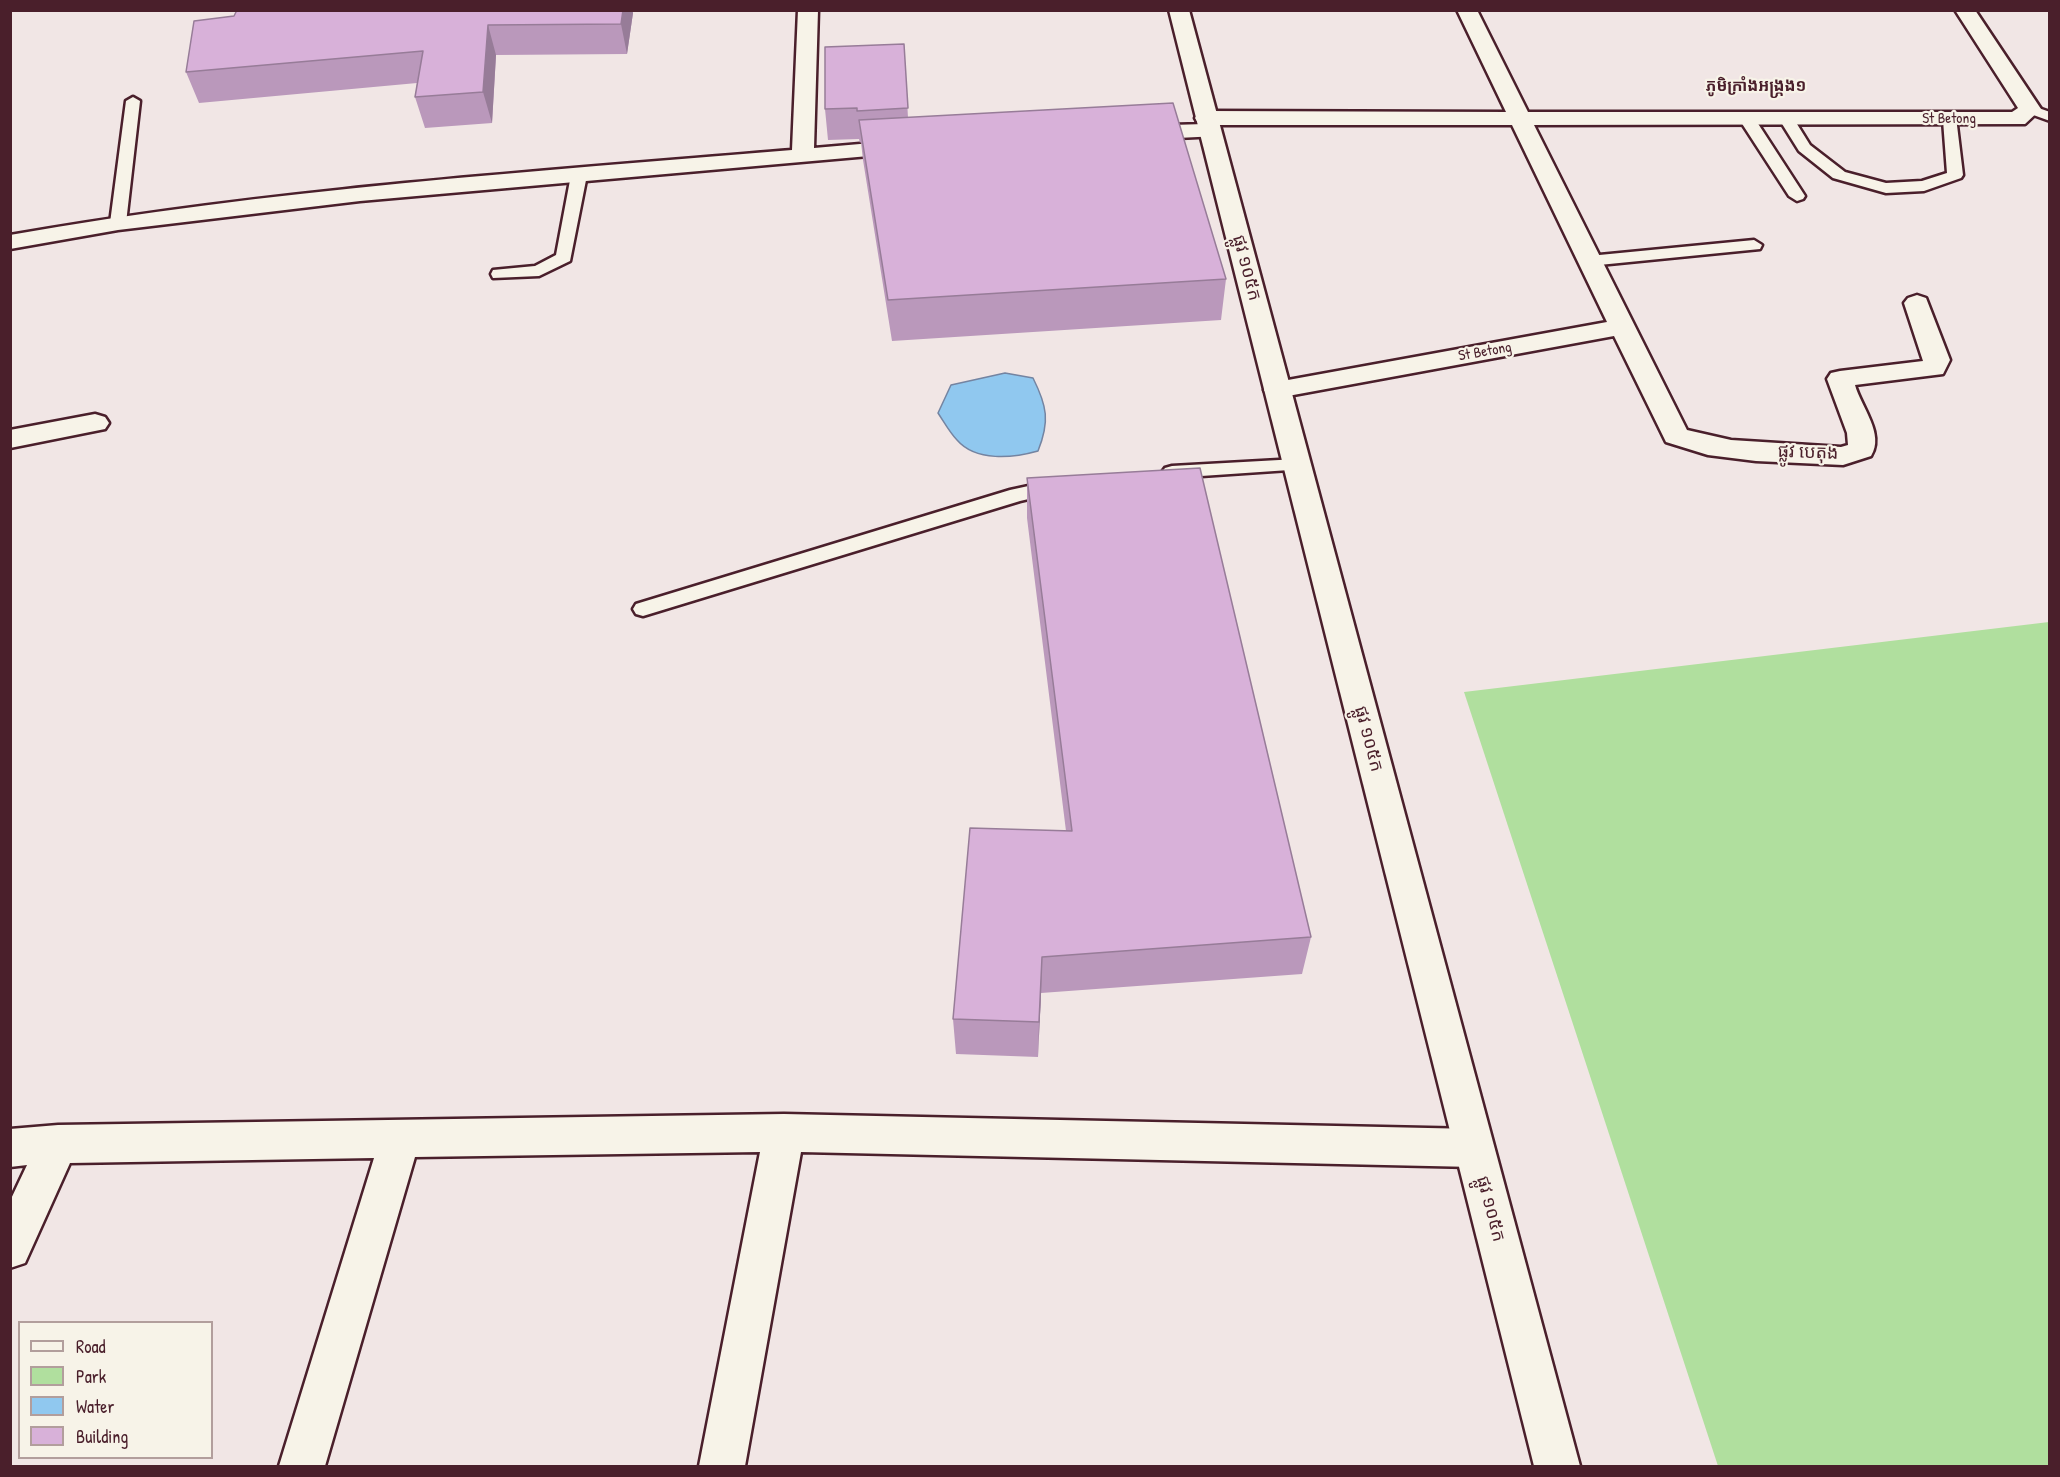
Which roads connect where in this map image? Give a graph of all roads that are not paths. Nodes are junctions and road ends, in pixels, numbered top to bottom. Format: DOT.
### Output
graph roads {
  1 [pos="807,10"];
  2 [pos="1179,10"];
  3 [pos="1467,10"];
  4 [pos="1965,10"];
  5 [pos="133,101"];
  6 [pos="2039,113"];
  7 [pos="1521,117"];
  8 [pos="1747,119"];
  9 [pos="1787,119"];
  10 [pos="1951,120"];
  11 [pos="1208,124"];
  12 [pos="1118,134"];
  13 [pos="932,145"];
  14 [pos="803,155"];
  15 [pos="579,175"];
  16 [pos="1797,196"];
  17 [pos="118,223"];
  18 [pos="10,242"];
  19 [pos="1754,245"];
  20 [pos="1589,261"];
  21 [pos="500,274"];
  22 [pos="1917,303"];
  23 [pos="1620,327"];
  24 [pos="1277,390"];
  25 [pos="95,423"];
  26 [pos="10,439"];
  27 [pos="1297,465"];
  28 [pos="1154,473"];
  29 [pos="1074,482"];
  30 [pos="643,609"];
  31 [pos="784,1133"];
  32 [pos="400,1139"];
  33 [pos="58,1144"];
  34 [pos="10,1148"];
  35 [pos="1474,1148"];
  36 [pos="10,1248"];
  37 [pos="302,1467"];
  38 [pos="722,1467"];
  39 [pos="1557,1467"];
  1 -- 14 [label="street"];
  2 -- 11 [label="street, ផ្លូវ ១០៥ក"];
  3 -- 7 [label="street"];
  4 -- 6 [label="street, St Betong"];
  5 -- 17 [label="lane"];
  6 -- 10 [label="street, St Betong"];
  7 -- 8 [label="street, St Betong"];
  7 -- 11 [label="street, St Betong"];
  7 -- 20 [label="street"];
  8 -- 9 [label="street, St Betong"];
  8 -- 16 [label="lane"];
  9 -- 10 [label="street, St Betong"];
  9 -- 10 [label="lane"];
  11 -- 12 [label="street, St Betong"];
  11 -- 24 [label="street, ផ្លូវ ១០៥ក"];
  13 -- 14 [label="street"];
  14 -- 15 [label="street"];
  15 -- 17 [label="street"];
  15 -- 21 [label="lane"];
  17 -- 18 [label="street"];
  19 -- 20 [label="lane"];
  20 -- 23 [label="street"];
  22 -- 23 [label="street, ផ្លូវ បេតុង"];
  23 -- 24 [label="street, St Betong"];
  24 -- 27 [label="street, ផ្លូវ ១០៥ក"];
  25 -- 26 [label="street"];
  27 -- 28 [label="lane"];
  27 -- 35 [label="street, ផ្លូវ ១០៥ក"];
  29 -- 30 [label="lane"];
  31 -- 32 [label="street"];
  31 -- 35 [label="street"];
  31 -- 38 [label="street"];
  32 -- 33 [label="street"];
  32 -- 37 [label="street"];
  33 -- 34 [label="street"];
  33 -- 36 [label="street"];
  35 -- 39 [label="street, ផ្លូវ ១០៥ក"];
}
